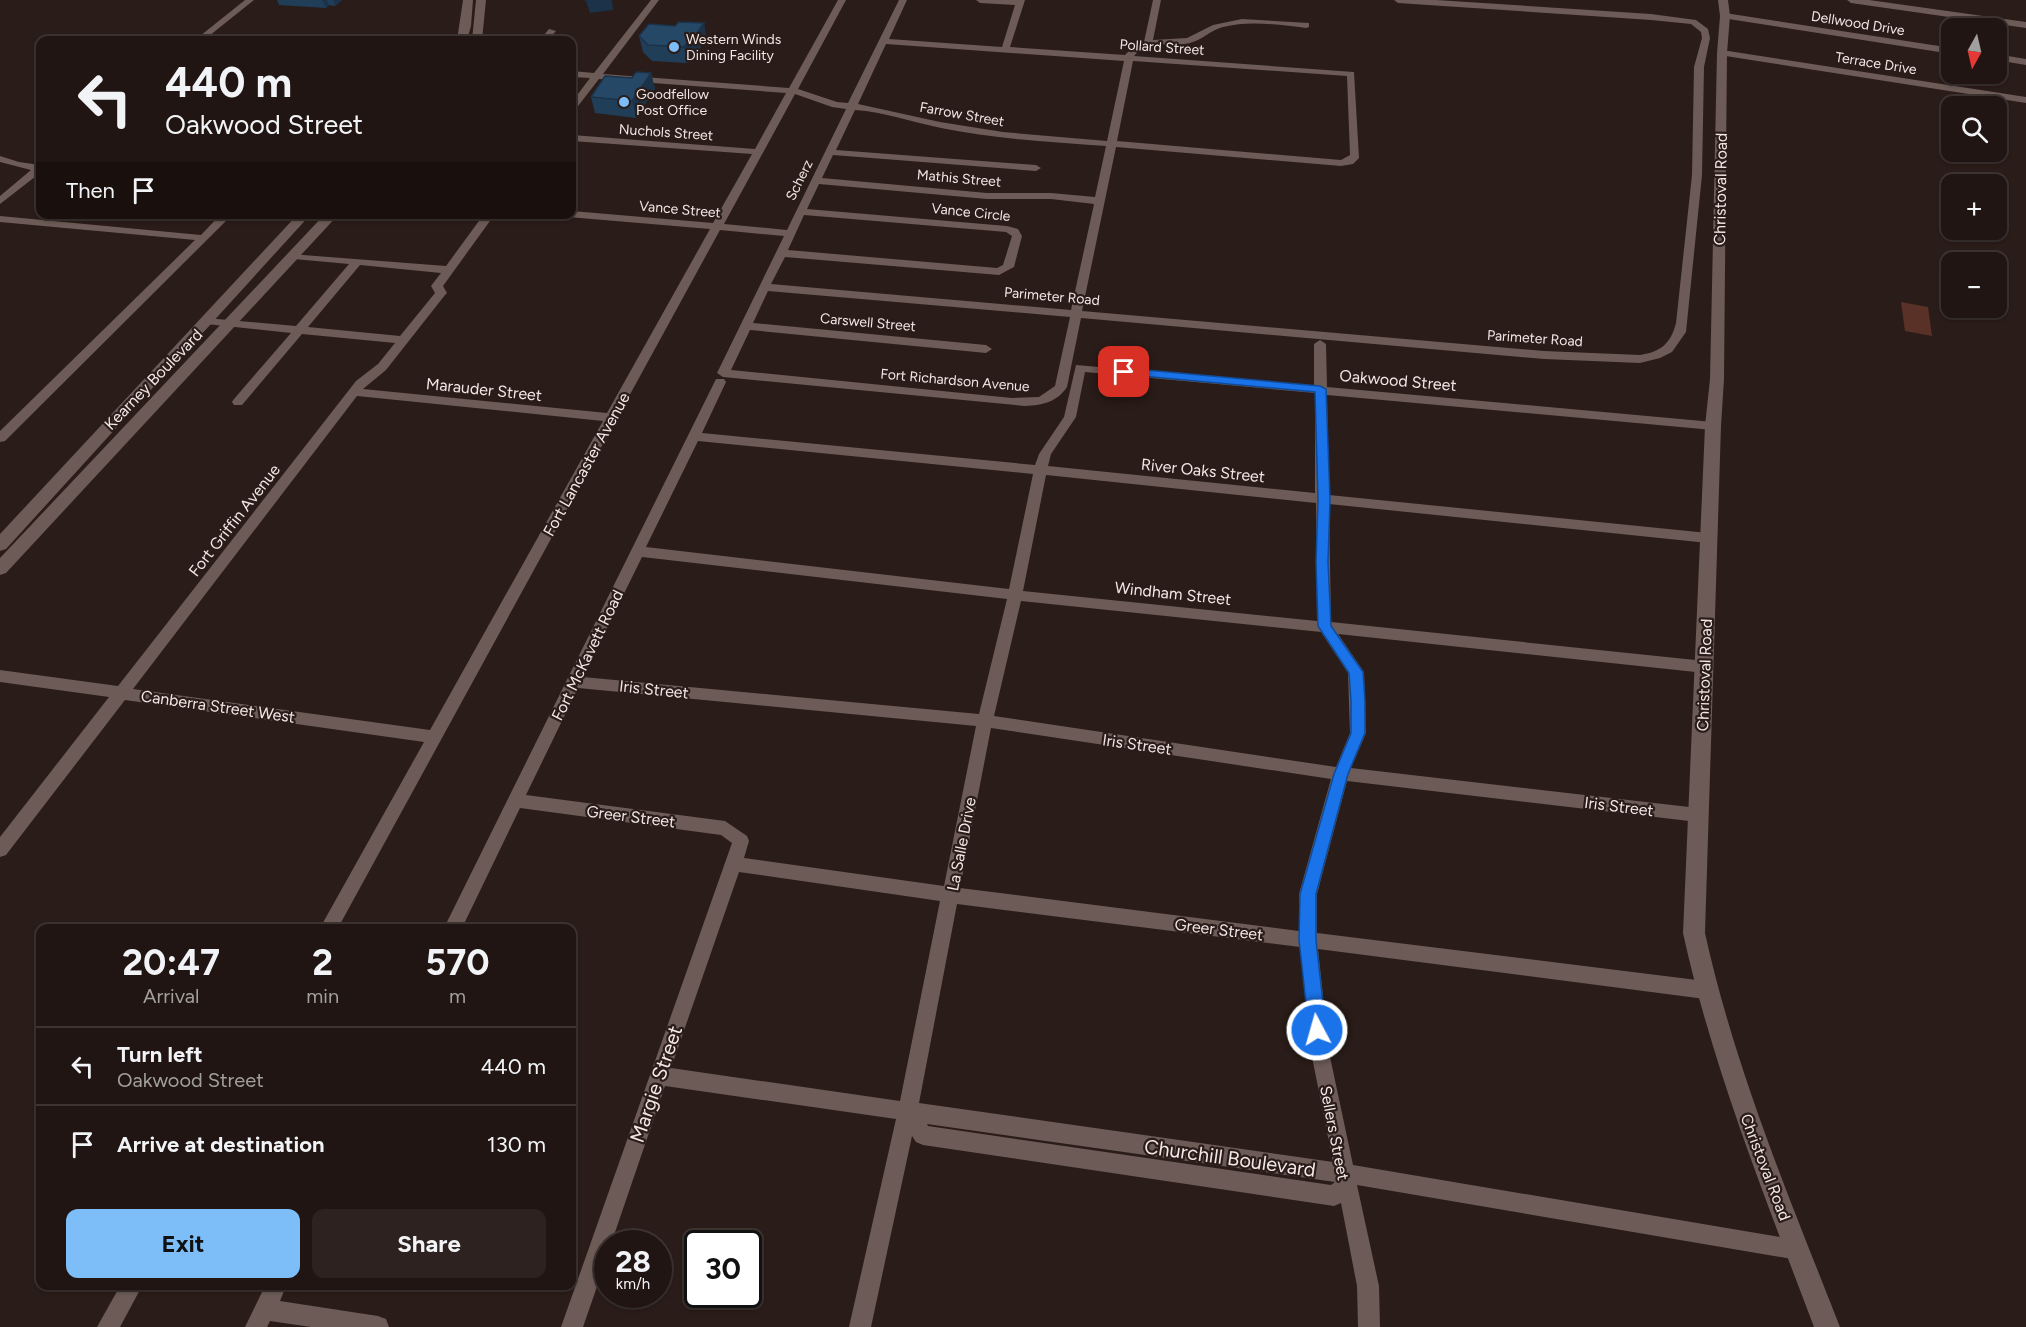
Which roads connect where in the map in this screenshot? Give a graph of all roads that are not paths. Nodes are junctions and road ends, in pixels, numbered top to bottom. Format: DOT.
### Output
graph roads {
  1 [pos="250,0"];
  2 [pos="468,0"];
  3 [pos="481,0"];
  4 [pos="655,0"];
  5 [pos="842,0"];
  6 [pos="903,0"];
  7 [pos="980,0"];
  8 [pos="1157,0"];
  9 [pos="1398,0"];
  10 [pos="1851,0"];
  11 [pos="1021,1"];
  12 [pos="1723,4"];
  13 [pos="1212,19"];
  14 [pos="1222,24"];
  15 [pos="1306,25"];
  16 [pos="2026,25"];
  17 [pos="552,31"];
  18 [pos="204,36"];
  19 [pos="463,36"];
  20 [pos="477,36"];
  21 [pos="548,36"];
  22 [pos="882,41"];
  23 [pos="1148,44"];
  24 [pos="1941,49"];
  25 [pos="1005,50"];
  26 [pos="1722,53"];
  27 [pos="1129,58"];
  28 [pos="2007,59"];
  29 [pos="2026,62"];
  30 [pos="576,74"];
  31 [pos="596,76"];
  32 [pos="791,91"];
  33 [pos="2026,100"];
  34 [pos="576,103"];
  35 [pos="851,107"];
  36 [pos="576,138"];
  37 [pos="1112,144"];
  38 [pos="758,152"];
  39 [pos="829,152"];
  40 [pos="0,159"];
  41 [pos="1352,160"];
  42 [pos="36,167"];
  43 [pos="1036,168"];
  44 [pos="36,171"];
  45 [pos="816,181"];
  46 [pos="0,201"];
  47 [pos="1099,201"];
  48 [pos="801,212"];
  49 [pos="576,215"];
  50 [pos="0,219"];
  51 [pos="223,219"];
  52 [pos="300,219"];
  53 [pos="328,219"];
  54 [pos="486,219"];
  55 [pos="718,227"];
  56 [pos="790,233"];
  57 [pos="203,238"];
  58 [pos="781,254"];
  59 [pos="294,256"];
  60 [pos="357,262"];
  61 [pos="448,270"];
  62 [pos="765,287"];
  63 [pos="1077,314"];
  64 [pos="206,321"];
  65 [pos="232,324"];
  66 [pos="746,326"];
  67 [pos="299,330"];
  68 [pos="404,340"];
  69 [pos="1320,344"];
  70 [pos="986,349"];
  71 [pos="1080,368"];
  72 [pos="722,378"];
  73 [pos="1320,389"];
  74 [pos="354,392"];
  75 [pos="238,402"];
  76 [pos="611,418"];
  77 [pos="1713,426"];
  78 [pos="693,436"];
  79 [pos="0,438"];
  80 [pos="1041,468"];
  81 [pos="1324,500"];
  82 [pos="1708,538"];
  83 [pos="0,545"];
  84 [pos="637,551"];
  85 [pos="2,565"];
  86 [pos="1015,595"];
  87 [pos="1324,626"];
  88 [pos="1705,668"];
  89 [pos="0,676"];
  90 [pos="575,681"];
  91 [pos="122,692"];
  92 [pos="985,721"];
  93 [pos="435,737"];
  94 [pos="1341,774"];
  95 [pos="516,801"];
  96 [pos="1698,815"];
  97 [pos="741,841"];
  98 [pos="0,850"];
  99 [pos="733,864"];
  100 [pos="951,895"];
  101 [pos="331,924"];
  102 [pos="455,924"];
  103 [pos="1308,940"];
  104 [pos="1705,990"];
  105 [pos="659,1076"];
  106 [pos="907,1113"];
  107 [pos="1344,1179"];
  108 [pos="1798,1250"];
  109 [pos="129,1290"];
  110 [pos="274,1290"];
  111 [pos="260,1318"];
  112 [pos="108,1327"];
  113 [pos="378,1327"];
  114 [pos="572,1327"];
  115 [pos="860,1327"];
  116 [pos="1369,1327"];
  117 [pos="1827,1327"];
  1 -- 18 [label="street"];
  2 -- 19 [label="street"];
  3 -- 20 [label="street"];
  4 -- 31 [label="street"];
  5 -- 32 [label="street, Fort Lancaster Avenue"];
  6 -- 22 [label="street, Scherz"];
  7 -- 11 [label="street"];
  8 -- 23 [label="street"];
  9 -- 63 [label="street, Parimeter Road"];
  10 -- 16 [label="street"];
  11 -- 25 [label="street"];
  12 -- 24 [label="street, Dellwood Drive"];
  12 -- 26 [label="street, Christoval Road"];
  13 -- 14 [label="street"];
  14 -- 15 [label="street"];
  14 -- 23 [label="street"];
  17 -- 21 [label="street"];
  22 -- 25 [label="street, Pollard Street"];
  22 -- 35 [label="street, Scherz"];
  23 -- 27 [label="street"];
  25 -- 27 [label="street, Pollard Street"];
  26 -- 33 [label="street, Terrace Drive"];
  26 -- 77 [label="street, Christoval Road"];
  27 -- 37 [label="street, Fort Richardson Avenue"];
  27 -- 41 [label="street, Pollard Street"];
  28 -- 29 [label="street"];
  30 -- 31 [label="street, Farrow Street"];
  31 -- 32 [label="street, Farrow Street"];
  31 -- 34 [label="street"];
  32 -- 35 [label="street, Farrow Street"];
  32 -- 38 [label="street, Fort Lancaster Avenue"];
  35 -- 37 [label="street, Farrow Street"];
  35 -- 39 [label="street, Scherz"];
  36 -- 38 [label="street, Nuchols Street"];
  37 -- 41 [label="street, Farrow Street"];
  37 -- 47 [label="street, Fort Richardson Avenue"];
  38 -- 55 [label="street, Fort Lancaster Avenue"];
  39 -- 43 [label="street"];
  39 -- 45 [label="street, Scherz"];
  40 -- 42 [label="street"];
  44 -- 46 [label="street"];
  45 -- 47 [label="street, Mathis Street"];
  45 -- 48 [label="street, Scherz"];
  47 -- 63 [label="street, Fort Richardson Avenue"];
  48 -- 56 [label="street, Scherz"];
  48 -- 58 [label="street, Vance Circle"];
  49 -- 55 [label="street, Vance Street"];
  50 -- 57 [label="street"];
  51 -- 57 [label="street"];
  52 -- 64 [label="street, Kearney Boulevard"];
  53 -- 59 [label="street, Kearney Boulevard"];
  54 -- 61 [label="street, Fort Griffin Avenue"];
  55 -- 56 [label="street, Vance Street"];
  55 -- 76 [label="street, Fort Lancaster Avenue"];
  56 -- 58 [label="street, Scherz"];
  57 -- 79 [label="street"];
  58 -- 62 [label="street, Scherz"];
  59 -- 60 [label="street"];
  59 -- 65 [label="street, Kearney Boulevard"];
  60 -- 61 [label="street"];
  60 -- 67 [label="street"];
  61 -- 68 [label="street, Fort Griffin Avenue"];
  62 -- 63 [label="street, Parimeter Road"];
  62 -- 66 [label="street, Scherz"];
  63 -- 72 [label="street, Fort Richardson Avenue"];
  64 -- 65 [label="street"];
  64 -- 83 [label="street, Kearney Boulevard"];
  65 -- 67 [label="street"];
  65 -- 85 [label="street, Kearney Boulevard"];
  66 -- 70 [label="street, Carswell Street"];
  66 -- 72 [label="street, Scherz"];
  67 -- 68 [label="street"];
  67 -- 75 [label="street"];
  68 -- 74 [label="street, Fort Griffin Avenue"];
  69 -- 73 [label="street"];
  71 -- 73 [label="street, Oakwood Street"];
  71 -- 80 [label="street, La Salle Drive"];
  72 -- 78 [label="street, Fort McKavett Road"];
  73 -- 77 [label="street, Oakwood Street"];
  73 -- 81 [label="street"];
  74 -- 76 [label="street, Marauder Street"];
  74 -- 91 [label="street, Fort Griffin Avenue"];
  76 -- 93 [label="street, Fort Lancaster Avenue"];
  77 -- 82 [label="street, Christoval Road"];
  78 -- 80 [label="street, River Oaks Street"];
  78 -- 84 [label="street, Fort McKavett Road"];
  80 -- 81 [label="street, River Oaks Street"];
  80 -- 86 [label="street, La Salle Drive"];
  81 -- 82 [label="street, River Oaks Street"];
  81 -- 87 [label="street"];
  82 -- 88 [label="street, Christoval Road"];
  84 -- 86 [label="street, Windham Street"];
  84 -- 90 [label="street, Fort McKavett Road"];
  86 -- 87 [label="street, Windham Street"];
  86 -- 92 [label="street, La Salle Drive"];
  87 -- 88 [label="street, Windham Street"];
  87 -- 94 [label="street, Sellers Street"];
  88 -- 96 [label="street, Christoval Road"];
  89 -- 91 [label="street, Canberra Street West"];
  90 -- 92 [label="street, Iris Street"];
  90 -- 95 [label="street, Fort McKavett Road"];
  91 -- 93 [label="street, Canberra Street West"];
  91 -- 98 [label="street, Fort Griffin Avenue"];
  92 -- 94 [label="street, Iris Street"];
  92 -- 100 [label="street, La Salle Drive"];
  93 -- 101 [label="street, Fort Lancaster Avenue"];
  94 -- 96 [label="street, Iris Street"];
  94 -- 103 [label="street, Sellers Street"];
  95 -- 97 [label="street, Greer Street"];
  95 -- 102 [label="street, Fort McKavett Road"];
  96 -- 104 [label="street, Christoval Road"];
  97 -- 99 [label="street, Margie Street"];
  99 -- 100 [label="street, Greer Street"];
  99 -- 105 [label="street, Margie Street"];
  100 -- 103 [label="street, Greer Street"];
  100 -- 106 [label="street, La Salle Drive"];
  103 -- 104 [label="street, Greer Street"];
  103 -- 107 [label="street, Sellers Street"];
  104 -- 108 [label="street, Christoval Road"];
  105 -- 106 [label="street"];
  105 -- 114 [label="street, Margie Street"];
  106 -- 107 [label="street"];
  106 -- 115 [label="street, La Salle Drive"];
  107 -- 108 [label="street"];
  107 -- 116 [label="street, Sellers Street"];
  108 -- 117 [label="street, Christoval Road"];
  109 -- 112 [label="street"];
  110 -- 111 [label="street"];
  111 -- 113 [label="street"];
}
